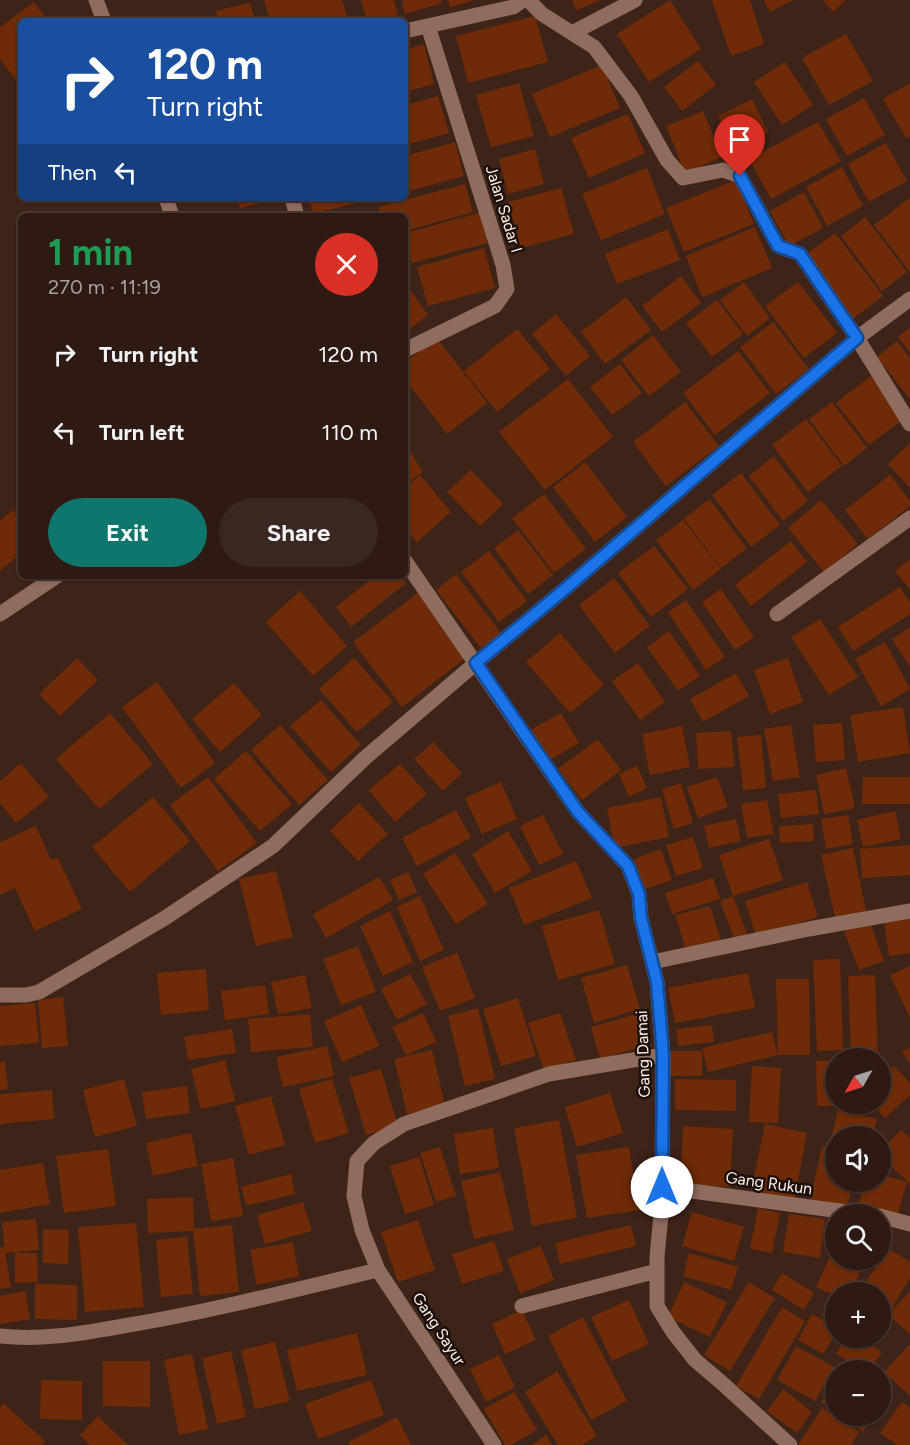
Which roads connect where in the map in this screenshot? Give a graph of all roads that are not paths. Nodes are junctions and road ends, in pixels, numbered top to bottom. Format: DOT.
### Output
graph roads {
  1 [pos="96,0"];
  2 [pos="523,0"];
  3 [pos="528,0"];
  4 [pos="635,0"];
  5 [pos="103,18"];
  6 [pos="428,26"];
  7 [pos="408,30"];
  8 [pos="572,33"];
  9 [pos="910,299"];
  10 [pos="857,338"];
  11 [pos="408,349"];
  12 [pos="910,424"];
  13 [pos="910,518"];
  14 [pos="408,565"];
  15 [pos="52,579"];
  16 [pos="0,614"];
  17 [pos="777,614"];
  18 [pos="476,663"];
  19 [pos="910,911"];
  20 [pos="652,962"];
  21 [pos="0,995"];
  22 [pos="663,1055"];
  23 [pos="662,1187"];
  24 [pos="825,1209"];
  25 [pos="891,1219"];
  26 [pos="910,1224"];
  27 [pos="378,1270"];
  28 [pos="657,1270"];
  29 [pos="522,1306"];
  30 [pos="0,1336"];
  31 [pos="494,1445"];
  32 [pos="790,1445"];
  1 -- 5 [label="street"];
  2 -- 6 [label="street"];
  3 -- 8 [label="street"];
  4 -- 8 [label="street"];
  6 -- 7 [label="street"];
  6 -- 11 [label="street, Jalan Sadar I"];
  8 -- 10 [label="street"];
  9 -- 10 [label="street"];
  10 -- 12 [label="street"];
  10 -- 18 [label="street"];
  13 -- 17 [label="street"];
  14 -- 18 [label="street, Gang Damai"];
  15 -- 16 [label="street"];
  18 -- 20 [label="street, Gang Damai"];
  18 -- 21 [label="street"];
  19 -- 20 [label="street"];
  20 -- 22 [label="street, Gang Damai"];
  22 -- 23 [label="street, Gang Damai"];
  22 -- 27 [label="street, Gang Sayur"];
  23 -- 24 [label="street, Gang Rukun"];
  23 -- 28 [label="street, Gang Damai"];
  25 -- 26 [label="street"];
  27 -- 30 [label="street"];
  27 -- 31 [label="street, Gang Sayur"];
  28 -- 29 [label="street"];
  28 -- 32 [label="street, Gang Damai"];
}
